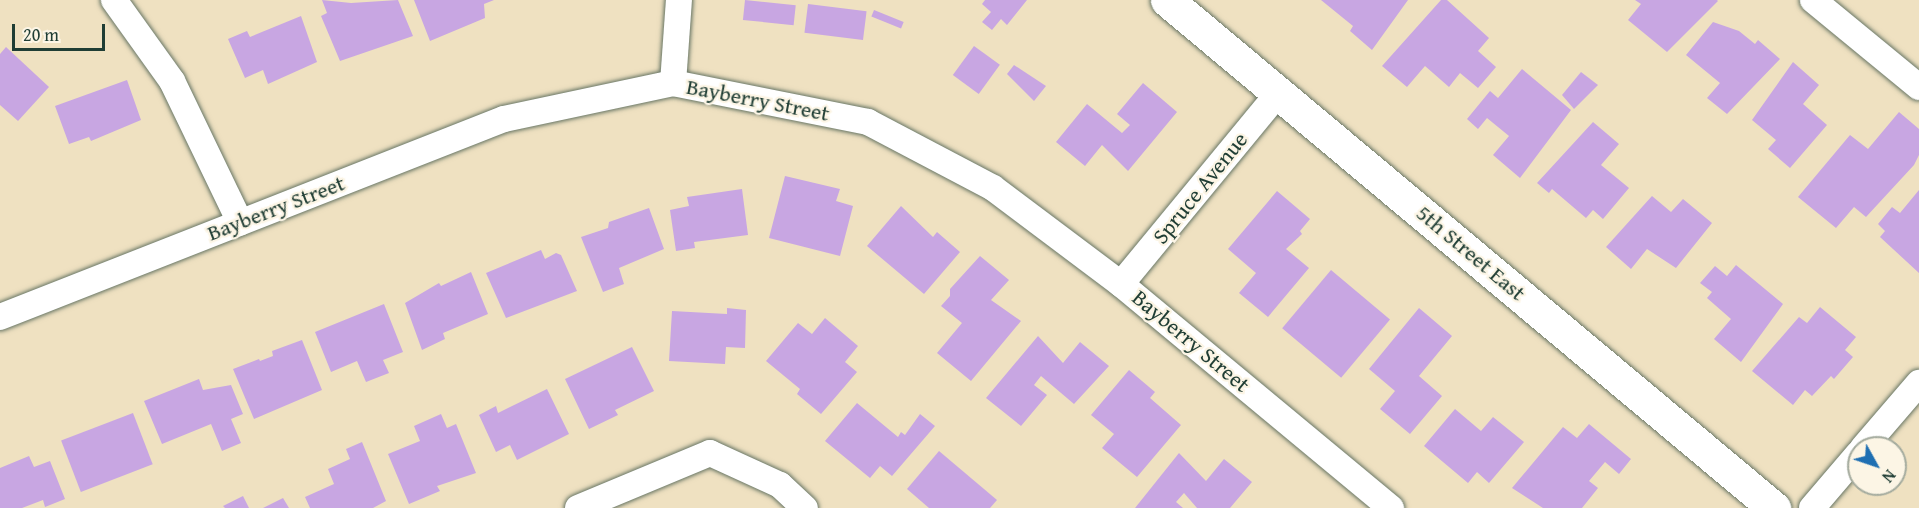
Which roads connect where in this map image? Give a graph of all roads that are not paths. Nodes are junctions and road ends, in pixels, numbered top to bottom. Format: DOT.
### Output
graph roads {
  1 [pos="114,0"];
  2 [pos="679,0"];
  3 [pos="1167,0"];
  4 [pos="1814,0"];
  5 [pos="673,82"];
  6 [pos="1919,87"];
  7 [pos="1279,92"];
  8 [pos="240,222"];
  9 [pos="1122,284"];
  10 [pos="0,318"];
  11 [pos="1919,383"];
  12 [pos="1873,436"];
  13 [pos="1847,467"];
  14 [pos="578,508"];
  15 [pos="805,508"];
  16 [pos="1391,508"];
  17 [pos="1773,508"];
  18 [pos="1812,508"];
  1 -- 8 [label="street"];
  2 -- 5 [label="street"];
  3 -- 7 [label="street, 5th Street East"];
  4 -- 6 [label="street"];
  5 -- 8 [label="street, Bayberry Street"];
  5 -- 9 [label="street, Bayberry Street"];
  7 -- 9 [label="street, Spruce Avenue"];
  7 -- 17 [label="street, 5th Street East"];
  8 -- 10 [label="street, Bayberry Street"];
  9 -- 16 [label="street, Bayberry Street"];
  11 -- 12 [label="street"];
  13 -- 18 [label="street"];
  14 -- 15 [label="street"];
}
